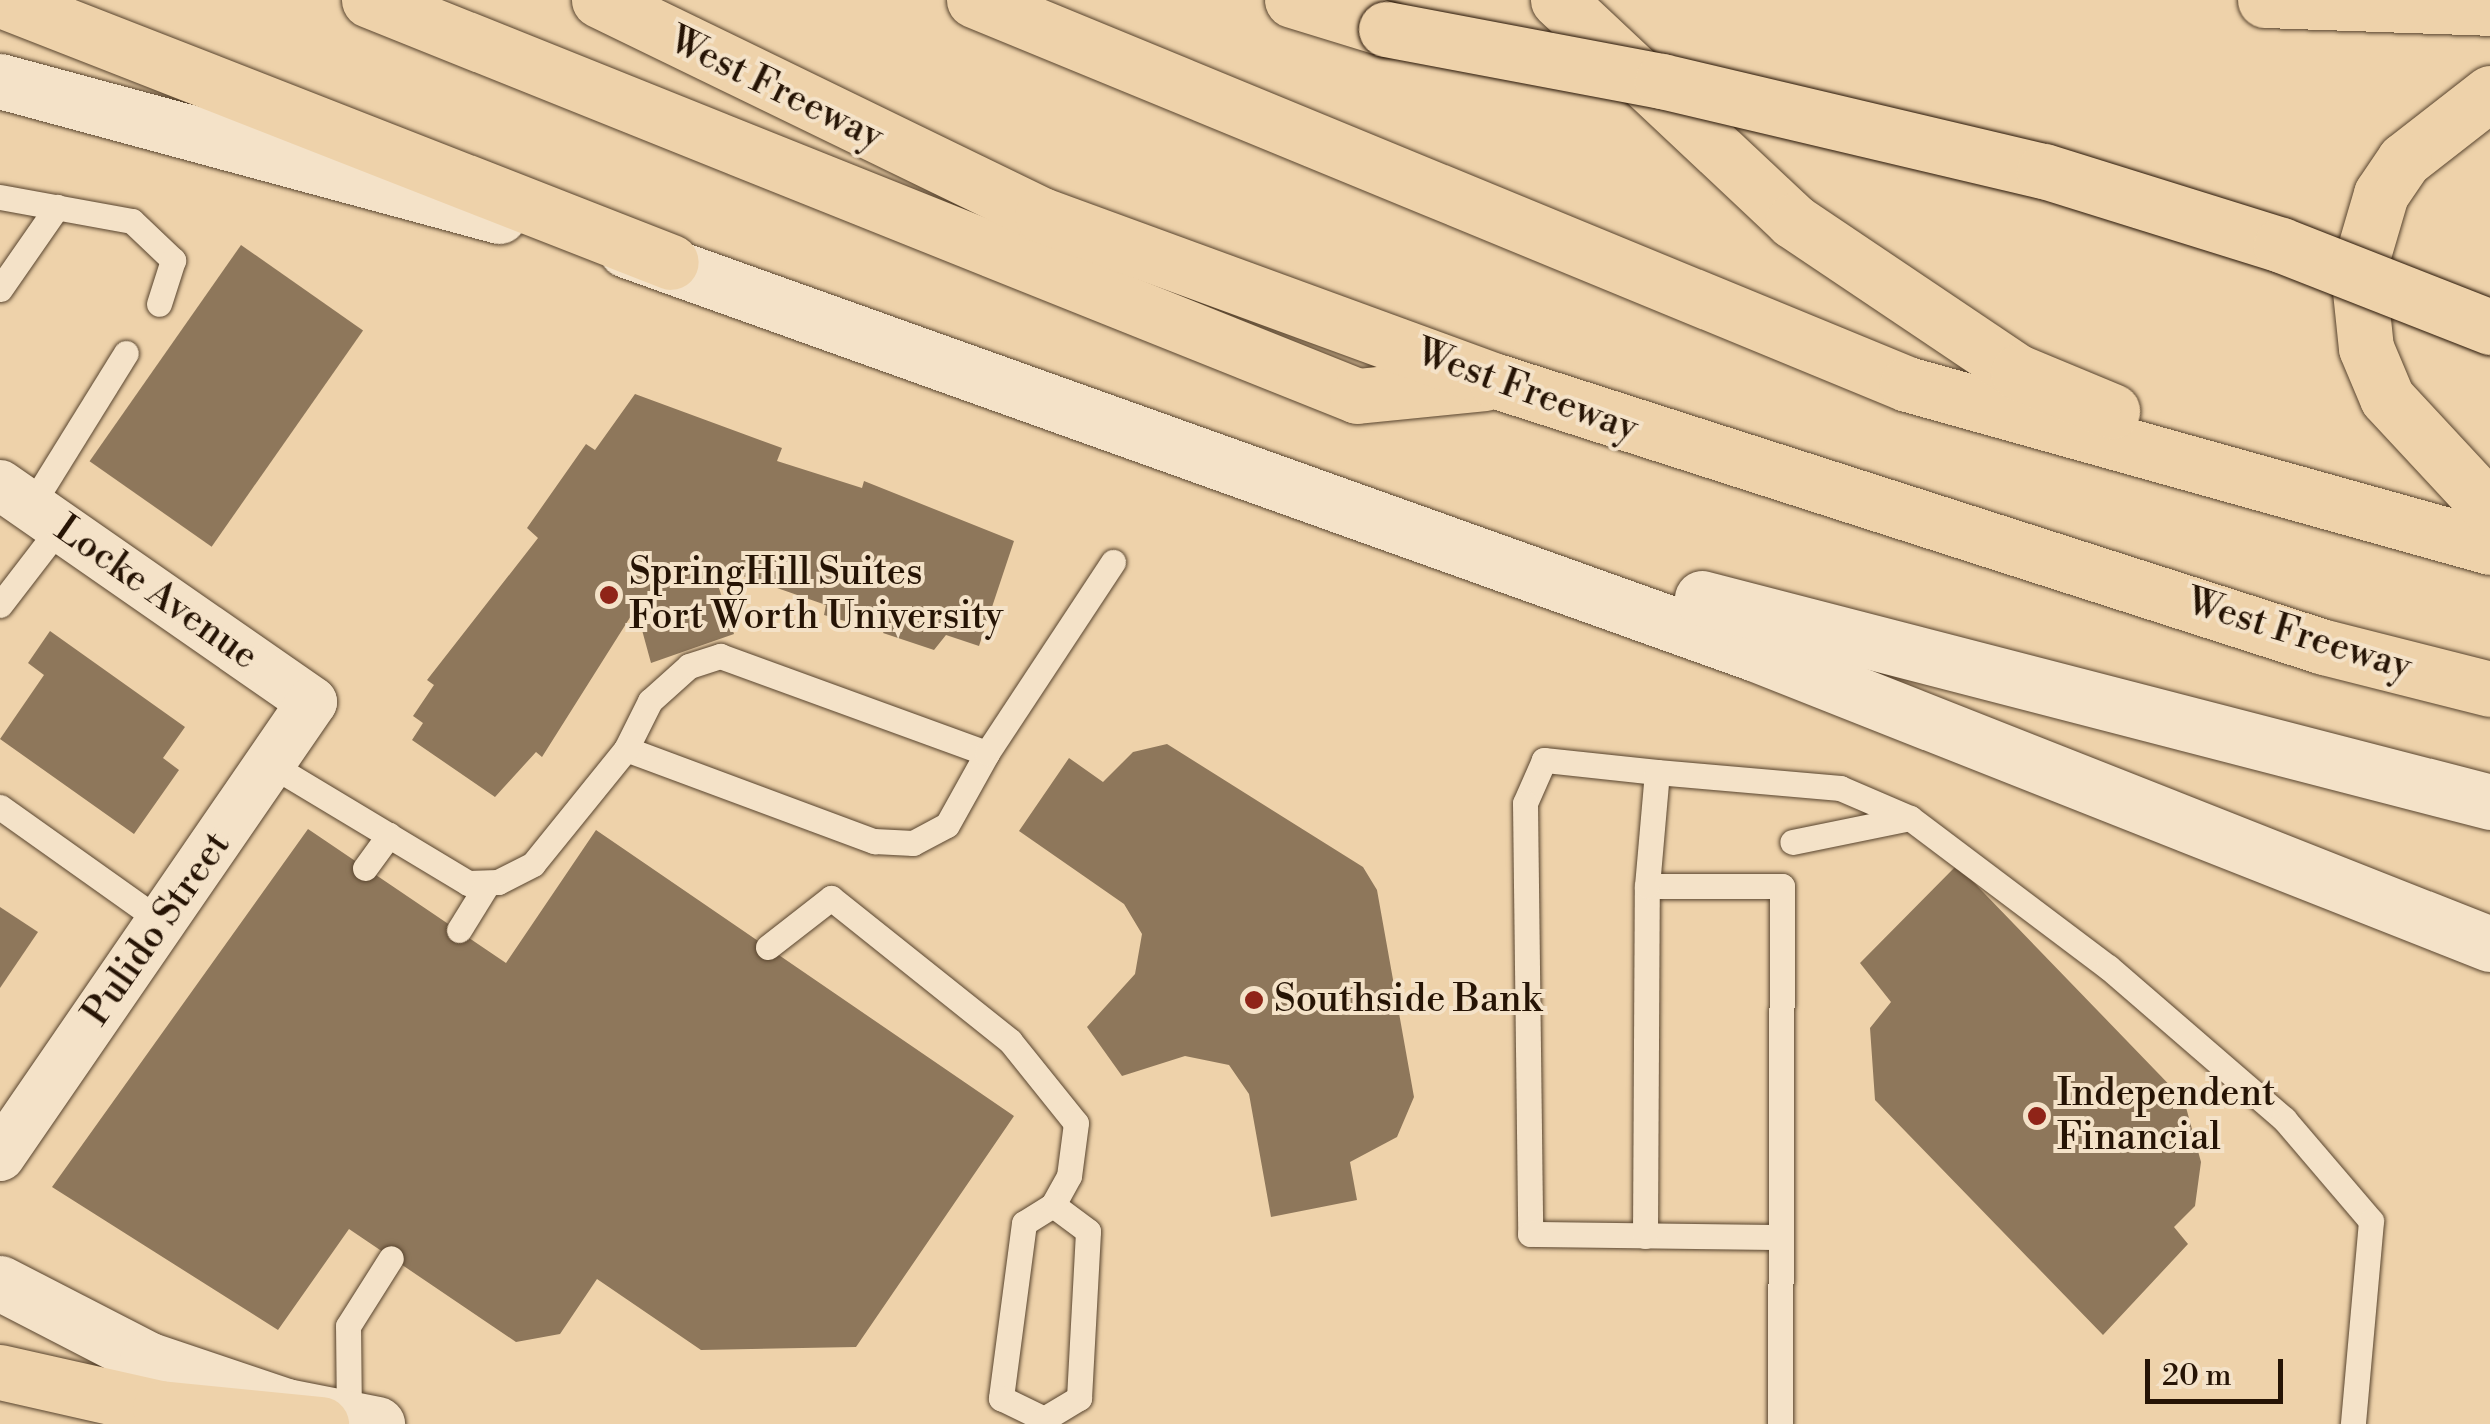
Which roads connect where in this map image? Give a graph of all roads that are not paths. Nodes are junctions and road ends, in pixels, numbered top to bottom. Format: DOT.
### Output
graph roads {
  1 [pos="1,0"];
  2 [pos="369,0"];
  3 [pos="598,0"];
  4 [pos="974,0"];
  5 [pos="1292,0"];
  6 [pos="1558,0"];
  7 [pos="2265,0"];
  8 [pos="2490,8"];
  9 [pos="0,81"];
  10 [pos="2490,93"];
  11 [pos="0,197"];
  12 [pos="58,208"];
  13 [pos="671,262"];
  14 [pos="0,289"];
  15 [pos="159,304"];
  16 [pos="2490,326"];
  17 [pos="126,353"];
  18 [pos="1002,381"];
  19 [pos="1496,382"];
  20 [pos="30,506"];
  21 [pos="2351,508"];
  22 [pos="2490,509"];
  23 [pos="2490,547"];
  24 [pos="1114,562"];
  25 [pos="0,604"];
  26 [pos="2490,690"];
  27 [pos="312,702"];
  28 [pos="626,749"];
  29 [pos="987,752"];
  30 [pos="270,764"];
  31 [pos="1657,772"];
  32 [pos="2490,802"];
  33 [pos="0,807"];
  34 [pos="1910,818"];
  35 [pos="389,835"];
  36 [pos="1792,842"];
  37 [pos="366,868"];
  38 [pos="488,883"];
  39 [pos="1647,886"];
  40 [pos="162,922"];
  41 [pos="459,930"];
  42 [pos="2490,944"];
  43 [pos="768,947"];
  44 [pos="0,1156"];
  45 [pos="1053,1205"];
  46 [pos="1645,1236"];
  47 [pos="1781,1237"];
  48 [pos="391,1258"];
  49 [pos="0,1284"];
  50 [pos="0,1372"];
  51 [pos="1044,1421"];
  52 [pos="349,1422"];
  53 [pos="1780,1424"];
  54 [pos="2353,1424"];
  1 -- 13 [label="highway"];
  2 -- 19 [label="highway"];
  3 -- 19 [label="highway, West Freeway"];
  4 -- 21 [label="highway"];
  5 -- 16 [label="highway, bridge"];
  6 -- 21 [label="highway"];
  7 -- 8 [label="highway"];
  9 -- 13 [label="main road"];
  10 -- 22 [label="highway"];
  11 -- 12 [label="lane"];
  12 -- 14 [label="lane"];
  12 -- 15 [label="lane"];
  13 -- 18 [label="main road"];
  17 -- 20 [label="lane"];
  18 -- 32 [label="main road"];
  18 -- 42 [label="main road"];
  19 -- 26 [label="highway, West Freeway"];
  20 -- 25 [label="lane"];
  20 -- 27 [label="street, Locke Avenue"];
  21 -- 23 [label="highway"];
  24 -- 29 [label="lane"];
  27 -- 30 [label="street, Pulido Street"];
  28 -- 29 [label="lane"];
  28 -- 29 [label="lane"];
  28 -- 38 [label="lane"];
  30 -- 35 [label="lane"];
  30 -- 40 [label="street, Pulido Street"];
  31 -- 34 [label="lane"];
  31 -- 39 [label="lane"];
  31 -- 46 [label="lane"];
  33 -- 40 [label="lane"];
  34 -- 36 [label="lane"];
  34 -- 54 [label="lane"];
  35 -- 37 [label="lane"];
  35 -- 38 [label="lane"];
  38 -- 41 [label="lane"];
  39 -- 46 [label="lane"];
  39 -- 47 [label="lane"];
  40 -- 44 [label="street, Pulido Street"];
  43 -- 45 [label="lane"];
  45 -- 51 [label="lane"];
  45 -- 51 [label="lane"];
  46 -- 47 [label="lane"];
  47 -- 53 [label="lane"];
  48 -- 52 [label="lane"];
  49 -- 52 [label="main road"];
  50 -- 52 [label="highway"];
}
